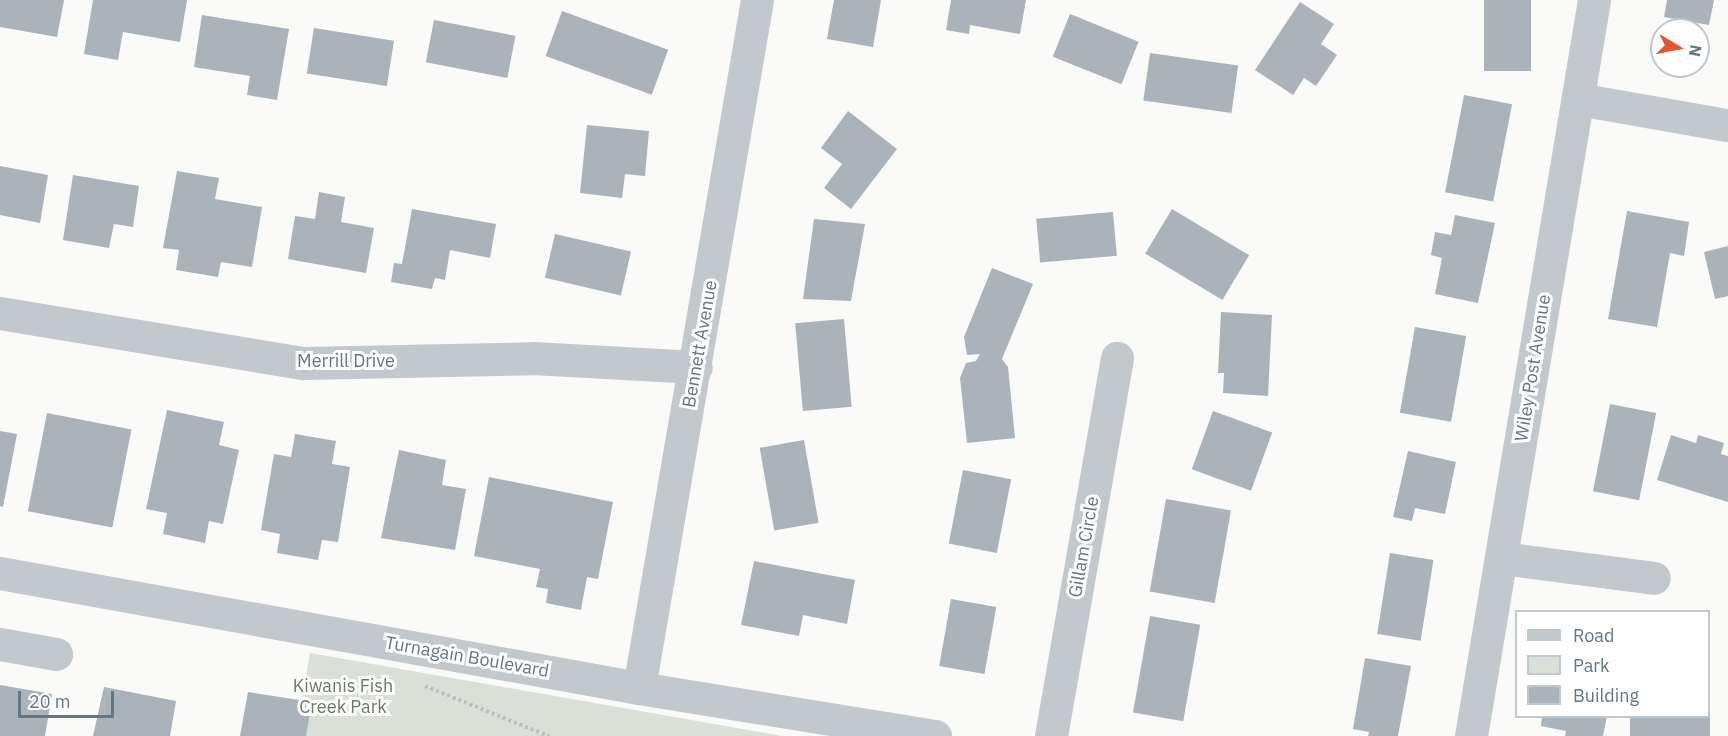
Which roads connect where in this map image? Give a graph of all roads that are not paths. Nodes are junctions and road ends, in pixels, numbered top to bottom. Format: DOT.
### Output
graph roads {
  1 [pos="757,0"];
  2 [pos="1594,0"];
  3 [pos="1578,99"];
  4 [pos="1725,125"];
  5 [pos="0,313"];
  6 [pos="1117,358"];
  7 [pos="696,367"];
  8 [pos="1501,558"];
  9 [pos="0,573"];
  10 [pos="1654,578"];
  11 [pos="0,644"];
  12 [pos="56,654"];
  13 [pos="639,688"];
  14 [pos="935,736"];
  15 [pos="1051,736"];
  16 [pos="1471,736"];
  1 -- 7 [label="street, Bennett Avenue"];
  2 -- 3 [label="street, Wiley Post Avenue"];
  3 -- 4 [label="street"];
  3 -- 8 [label="street, Wiley Post Avenue"];
  5 -- 7 [label="street, Merrill Drive"];
  6 -- 15 [label="street, Gillam Circle"];
  7 -- 13 [label="street, Bennett Avenue"];
  8 -- 10 [label="street"];
  8 -- 16 [label="street, Wiley Post Avenue"];
  9 -- 13 [label="street, Turnagain Boulevard"];
  11 -- 12 [label="street"];
  13 -- 14 [label="street, Turnagain Boulevard"];
}
